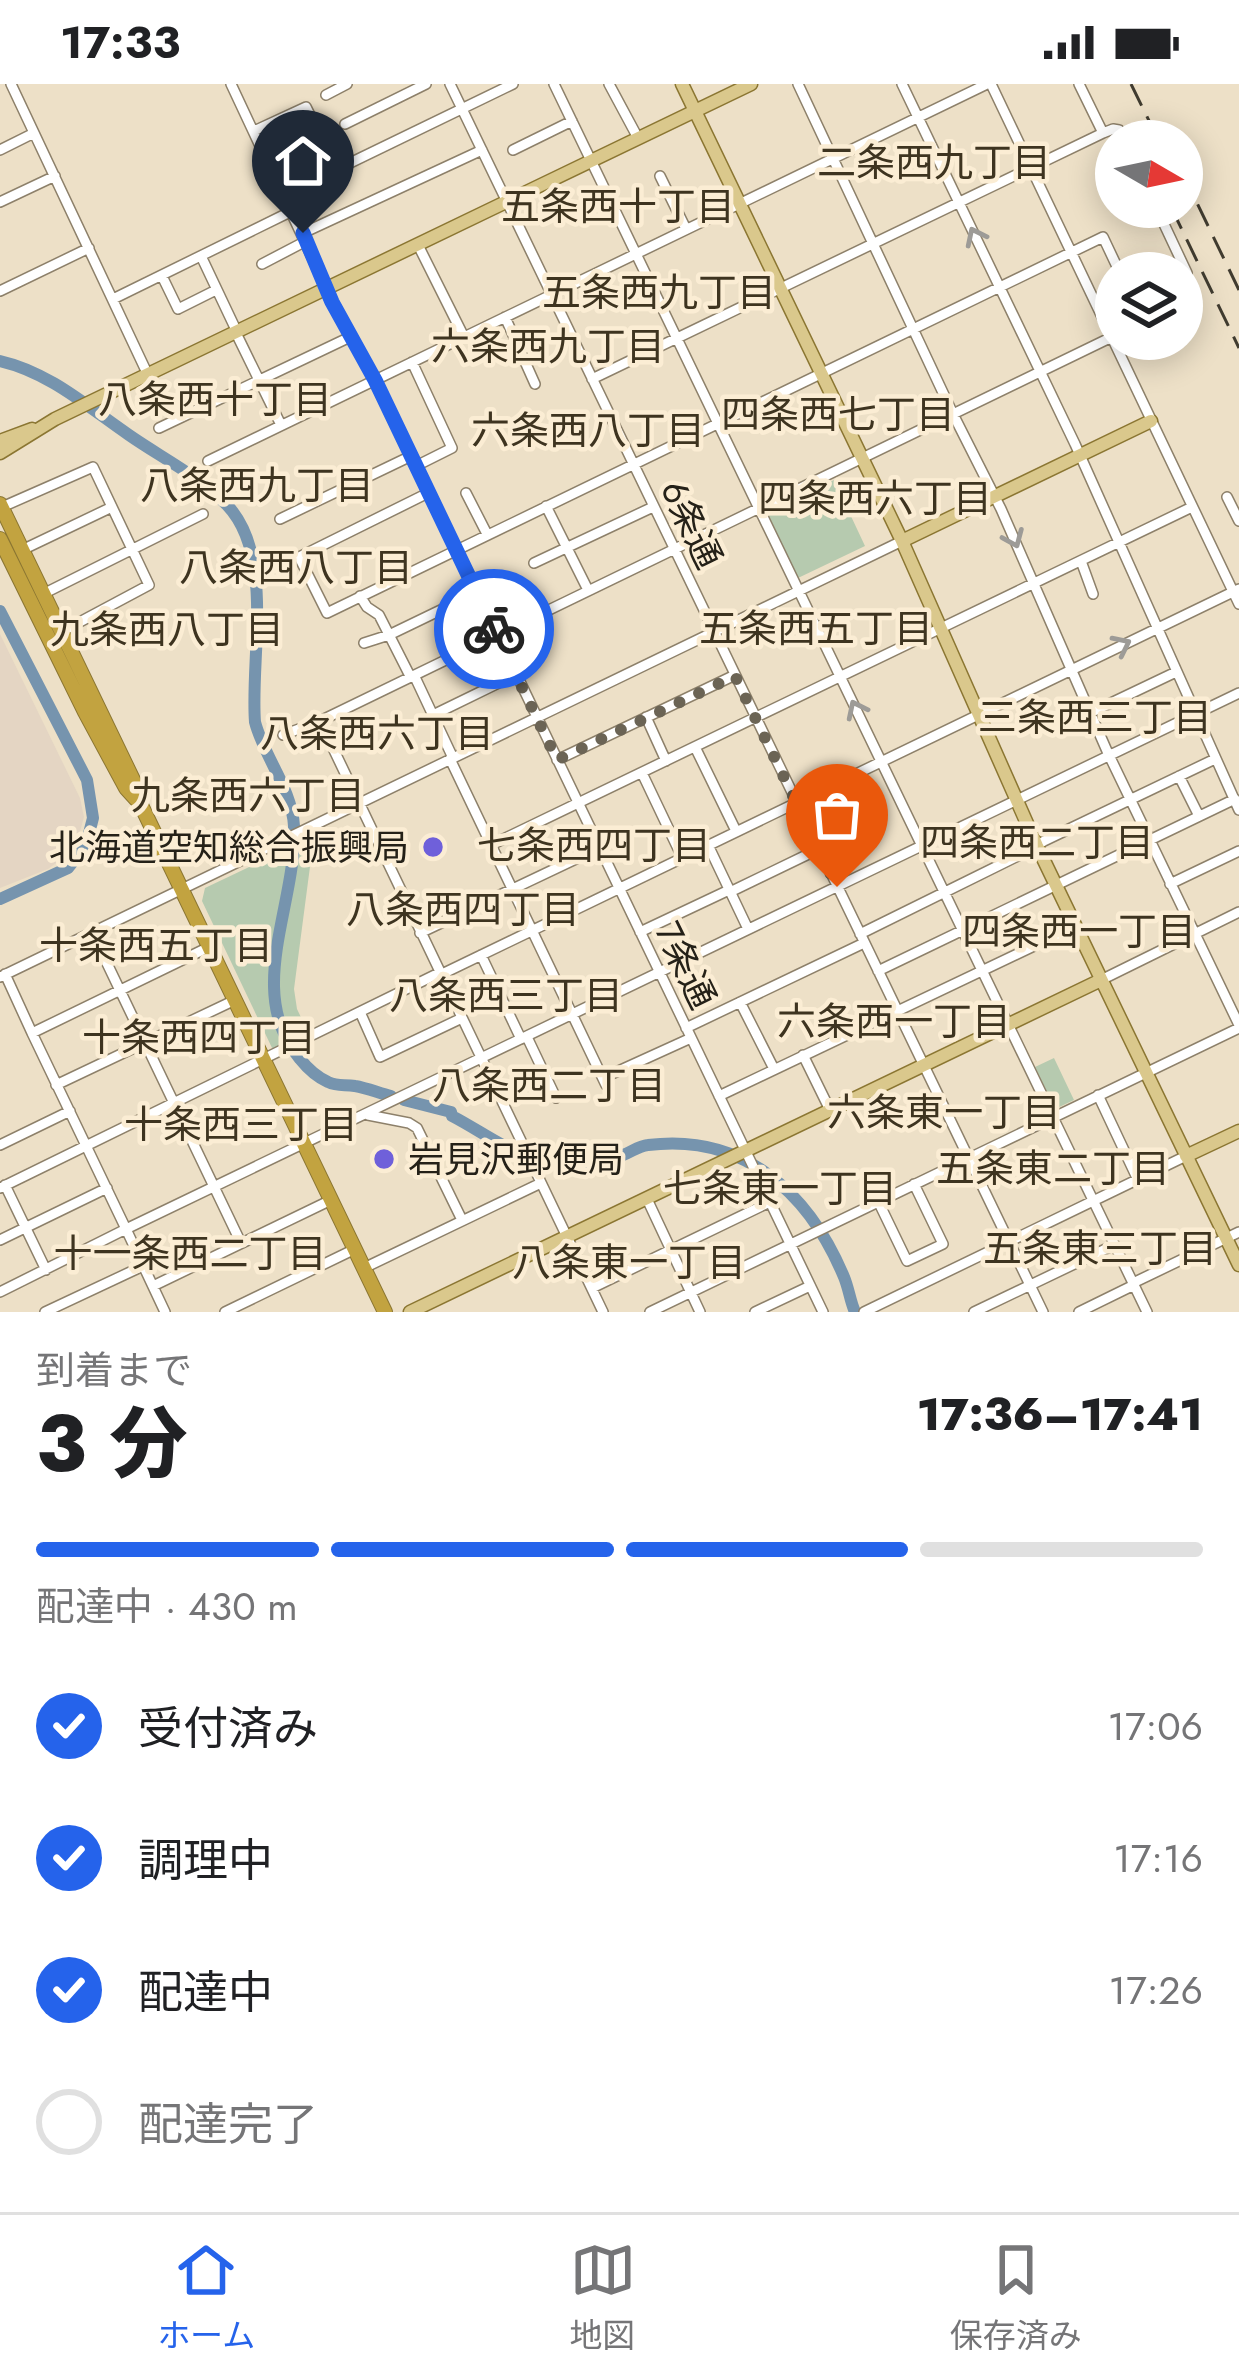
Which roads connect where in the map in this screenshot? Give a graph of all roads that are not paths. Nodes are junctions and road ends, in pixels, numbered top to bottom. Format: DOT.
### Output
graph roads {
  1 [pos="10,84"];
  2 [pos="231,84"];
  3 [pos="347,84"];
  4 [pos="426,84"];
  5 [pos="450,84"];
  6 [pos="513,84"];
  7 [pos="554,84"];
  8 [pos="609,84"];
  9 [pos="682,84"];
  10 [pos="752,84"];
  11 [pos="798,84"];
  12 [pos="902,84"];
  13 [pos="989,84"];
  14 [pos="1079,84"];
  15 [pos="326,95"];
  16 [pos="462,109"];
  17 [pos="696,111"];
  18 [pos="918,117"];
  19 [pos="1097,120"];
  20 [pos="572,121"];
  21 [pos="345,124"];
  22 [pos="254,131"];
  23 [pos="34,133"];
  24 [pos="1095,137"];
  25 [pos="638,138"];
  26 [pos="0,150"];
  27 [pos="482,150"];
  28 [pos="513,150"];
  29 [pos="834,159"];
  30 [pos="592,161"];
  31 [pos="1030,167"];
  32 [pos="337,170"];
  33 [pos="56,176"];
  34 [pos="660,176"];
  35 [pos="284,194"];
  36 [pos="0,202"];
  37 [pos="507,202"];
  38 [pos="959,202"];
  39 [pos="741,204"];
  40 [pos="292,211"];
  41 [pos="686,229"];
  42 [pos="305,237"];
  43 [pos="874,244"];
  44 [pos="418,245"];
  45 [pos="89,248"];
  46 [pos="1071,252"];
  47 [pos="1110,252"];
  48 [pos="636,254"];
  49 [pos="201,256"];
  50 [pos="262,264"];
  51 [pos="161,276"];
  52 [pos="1000,287"];
  53 [pos="327,289"];
  54 [pos="781,289"];
  55 [pos="216,290"];
  56 [pos="0,291"];
  57 [pos="552,296"];
  58 [pos="113,299"];
  59 [pos="1095,300"];
  60 [pos="505,317"];
  61 [pos="913,328"];
  62 [pos="237,332"];
  63 [pos="350,337"];
  64 [pos="464,337"];
  65 [pos="678,338"];
  66 [pos="1095,345"];
  67 [pos="1124,360"];
  68 [pos="412,362"];
  69 [pos="1040,372"];
  70 [pos="822,373"];
  71 [pos="148,375"];
  72 [pos="592,379"];
  73 [pos="260,380"];
  74 [pos="375,380"];
  75 [pos="535,384"];
  76 [pos="953,414"];
  77 [pos="1151,421"];
  78 [pos="50,422"];
  79 [pos="718,423"];
  80 [pos="281,425"];
  81 [pos="159,428"];
  82 [pos="0,442"];
  83 [pos="0,453"];
  84 [pos="1079,455"];
  85 [pos="862,458"];
  86 [pos="208,461"];
  87 [pos="413,461"];
  88 [pos="633,463"];
  89 [pos="428,493"];
  90 [pos="466,493"];
  91 [pos="994,497"];
  92 [pos="1228,497"];
  93 [pos="1,506"];
  94 [pos="546,506"];
  95 [pos="653,506"];
  96 [pos="112,507"];
  97 [pos="759,507"];
  98 [pos="1192,507"];
  99 [pos="203,514"];
  100 [pos="280,519"];
  101 [pos="1239,521"];
  102 [pos="487,534"];
  103 [pos="902,541"];
  104 [pos="1118,542"];
  105 [pos="7,547"];
  106 [pos="567,548"];
  107 [pos="674,549"];
  108 [pos="132,550"];
  109 [pos="455,550"];
  110 [pos="1081,561"];
  111 [pos="534,563"];
  112 [pos="1034,584"];
  113 [pos="588,590"];
  114 [pos="798,590"];
  115 [pos="1236,591"];
  116 [pos="476,593"];
  117 [pos="1093,593"];
  118 [pos="43,594"];
  119 [pos="361,596"];
  120 [pos="1239,604"];
  121 [pos="940,628"];
  122 [pos="1157,628"];
  123 [pos="714,631"];
  124 [pos="62,632"];
  125 [pos="389,634"];
  126 [pos="497,635"];
  127 [pos="364,643"];
  128 [pos="1071,670"];
  129 [pos="1176,672"];
  130 [pos="515,675"];
  131 [pos="412,676"];
  132 [pos="735,676"];
  133 [pos="840,677"];
  134 [pos="1239,693"];
  135 [pos="1090,713"];
  136 [pos="433,715"];
  137 [pos="979,715"];
  138 [pos="1194,715"];
  139 [pos="537,717"];
  140 [pos="646,717"];
  141 [pos="755,718"];
  142 [pos="320,721"];
  143 [pos="283,735"];
  144 [pos="695,747"];
  145 [pos="1109,755"];
  146 [pos="452,758"];
  147 [pos="1215,759"];
  148 [pos="557,760"];
  149 [pos="667,760"];
  150 [pos="881,761"];
  151 [pos="641,773"];
  152 [pos="1179,776"];
  153 [pos="1016,800"];
  154 [pos="1130,800"];
  155 [pos="796,802"];
  156 [pos="1237,802"];
  157 [pos="140,803"];
  158 [pos="358,803"];
  159 [pos="578,804"];
  160 [pos="1199,816"];
  161 [pos="736,831"];
  162 [pos="1150,840"];
  163 [pos="708,844"];
  164 [pos="491,845"];
  165 [pos="922,846"];
  166 [pos="1037,846"];
  167 [pos="599,848"];
  168 [pos="819,849"];
  169 [pos="1239,851"];
  170 [pos="682,857"];
  171 [pos="1170,884"];
  172 [pos="1056,886"];
  173 [pos="837,887"];
  174 [pos="618,888"];
  175 [pos="182,890"];
  176 [pos="513,890"];
  177 [pos="730,891"];
  178 [pos="944,891"];
  179 [pos="1239,912"];
  180 [pos="1076,926"];
  181 [pos="748,929"];
  182 [pos="533,930"];
  183 [pos="963,931"];
  184 [pos="92,932"];
  185 [pos="640,932"];
  186 [pos="420,933"];
  187 [pos="1194,934"];
  188 [pos="862,939"];
  189 [pos="209,947"];
  190 [pos="481,955"];
  191 [pos="878,971"];
  192 [pos="982,971"];
  193 [pos="440,974"];
  194 [pos="660,974"];
  195 [pos="2,975"];
  196 [pos="1101,980"];
  197 [pos="119,991"];
  198 [pos="235,1000"];
  199 [pos="740,1002"];
  200 [pos="897,1010"];
  201 [pos="360,1012"];
  202 [pos="573,1014"];
  203 [pos="462,1018"];
  204 [pos="1007,1024"];
  205 [pos="1239,1026"];
  206 [pos="32,1033"];
  207 [pos="689,1033"];
  208 [pos="524,1038"];
  209 [pos="145,1042"];
  210 [pos="803,1055"];
  211 [pos="482,1058"];
  212 [pos="263,1059"];
  213 [pos="923,1066"];
  214 [pos="773,1069"];
  215 [pos="1147,1072"];
  216 [pos="56,1085"];
  217 [pos="1098,1095"];
  218 [pos="719,1096"];
  219 [pos="556,1098"];
  220 [pos="174,1104"];
  221 [pos="830,1110"];
  222 [pos="70,1112"];
  223 [pos="372,1113"];
  224 [pos="1052,1117"];
  225 [pos="1239,1131"];
  226 [pos="304,1144"];
  227 [pos="0,1145"];
  228 [pos="86,1145"];
  229 [pos="747,1149"];
  230 [pos="1186,1156"];
  231 [pos="967,1158"];
  232 [pos="538,1177"];
  233 [pos="1138,1180"];
  234 [pos="914,1184"];
  235 [pos="3,1186"];
  236 [pos="214,1187"];
  237 [pos="107,1188"];
  238 [pos="646,1198"];
  239 [pos="331,1200"];
  240 [pos="769,1200"];
  241 [pos="878,1201"];
  242 [pos="1093,1202"];
  243 [pos="462,1220"];
  244 [pos="26,1227"];
  245 [pos="126,1229"];
  246 [pos="1233,1235"];
  247 [pos="568,1237"];
  248 [pos="0,1240"];
  249 [pos="1009,1242"];
  250 [pos="241,1243"];
  251 [pos="790,1244"];
  252 [pos="1114,1245"];
  253 [pos="355,1249"];
  254 [pos="671,1251"];
  255 [pos="1239,1265"];
  256 [pos="143,1266"];
  257 [pos="364,1268"];
  258 [pos="46,1270"];
  259 [pos="1134,1284"];
  260 [pos="1030,1285"];
  261 [pos="153,1286"];
  262 [pos="811,1286"];
  263 [pos="592,1288"];
  264 [pos="0,1292"];
  265 [pos="691,1292"];
  266 [pos="869,1310"];
  267 [pos="45,1312"];
  268 [pos="165,1312"];
  269 [pos="225,1312"];
  270 [pos="385,1312"];
  271 [pos="410,1312"];
  272 [pos="603,1312"];
  273 [pos="650,1312"];
  274 [pos="700,1312"];
  275 [pos="755,1312"];
  276 [pos="823,1312"];
  277 [pos="974,1312"];
  278 [pos="1042,1312"];
  279 [pos="1079,1312"];
  280 [pos="1147,1312"];
  1 -- 23 [label="street"];
  2 -- 22 [label="street, 7条通"];
  3 -- 15 [label="street"];
  4 -- 21 [label="street"];
  5 -- 16 [label="street, 6条通"];
  6 -- 16 [label="street"];
  7 -- 20 [label="street"];
  8 -- 25 [label="street"];
  9 -- 17 [label="main road"];
  10 -- 17 [label="main road"];
  11 -- 29 [label="street"];
  12 -- 18 [label="street"];
  13 -- 18 [label="street"];
  13 -- 31 [label="street"];
  14 -- 19 [label="street"];
  16 -- 27 [label="street, 6条通"];
  16 -- 32 [label="street"];
  17 -- 25 [label="main road"];
  17 -- 39 [label="main road"];
  18 -- 29 [label="street"];
  18 -- 38 [label="street"];
  20 -- 28 [label="street"];
  20 -- 30 [label="street"];
  22 -- 32 [label="street"];
  22 -- 35 [label="street, 7条通"];
  23 -- 26 [label="street"];
  23 -- 33 [label="street"];
  24 -- 31 [label="street"];
  25 -- 30 [label="main road"];
  27 -- 37 [label="street, 6条通"];
  27 -- 42 [label="street"];
  29 -- 39 [label="street"];
  29 -- 43 [label="street"];
  30 -- 37 [label="main road"];
  30 -- 48 [label="street"];
  31 -- 38 [label="street"];
  31 -- 46 [label="street"];
  32 -- 35 [label="street"];
  33 -- 36 [label="street"];
  33 -- 45 [label="street"];
  34 -- 41 [label="street"];
  35 -- 40 [label="street, 7条通"];
  37 -- 44 [label="main road"];
  37 -- 57 [label="street, 6条通"];
  38 -- 43 [label="street"];
  52 -- 38 [label="street, one-way"];
  39 -- 41 [label="street"];
  39 -- 54 [label="main road"];
  40 -- 42 [label="street, 7条通"];
  40 -- 49 [label="street"];
  41 -- 48 [label="street"];
  42 -- 50 [label="street"];
  42 -- 53 [label="street, 7条通"];
  43 -- 54 [label="street"];
  43 -- 61 [label="street"];
  44 -- 53 [label="main road"];
  44 -- 64 [label="street"];
  45 -- 56 [label="street"];
  45 -- 58 [label="street"];
  46 -- 47 [label="street"];
  46 -- 52 [label="street"];
  46 -- 59 [label="street"];
  48 -- 57 [label="street"];
  48 -- 65 [label="street"];
  49 -- 51 [label="street"];
  49 -- 55 [label="street"];
  51 -- 55 [label="street"];
  51 -- 58 [label="street"];
  52 -- 61 [label="street"];
  52 -- 69 [label="street"];
  53 -- 62 [label="main road"];
  53 -- 63 [label="street, 7条通"];
  54 -- 65 [label="street"];
  54 -- 70 [label="main road"];
  55 -- 62 [label="street"];
  57 -- 60 [label="street"];
  57 -- 72 [label="street, 6条通"];
  58 -- 71 [label="street"];
  60 -- 64 [label="street"];
  60 -- 75 [label="street"];
  61 -- 70 [label="street"];
  61 -- 76 [label="street"];
  62 -- 71 [label="main road"];
  62 -- 73 [label="street"];
  63 -- 73 [label="street"];
  63 -- 74 [label="street, 7条通"];
  64 -- 68 [label="street"];
  65 -- 72 [label="street"];
  65 -- 79 [label="street"];
  66 -- 69 [label="street"];
  67 -- 77 [label="street"];
  68 -- 74 [label="street"];
  68 -- 87 [label="street"];
  69 -- 76 [label="street"];
  69 -- 84 [label="street"];
  70 -- 79 [label="street"];
  70 -- 85 [label="main road"];
  71 -- 78 [label="main road"];
  72 -- 88 [label="street, 6条通"];
  73 -- 80 [label="street"];
  73 -- 81 [label="street"];
  74 -- 80 [label="street"];
  74 -- 87 [label="street, 7条通"];
  76 -- 85 [label="street"];
  76 -- 91 [label="street"];
  77 -- 84 [label="main road"];
  77 -- 98 [label="street"];
  78 -- 82 [label="main road"];
  78 -- 83 [label="main road"];
  79 -- 88 [label="street"];
  79 -- 97 [label="street"];
  80 -- 86 [label="street"];
  84 -- 91 [label="main road"];
  84 -- 104 [label="street"];
  85 -- 97 [label="street"];
  85 -- 103 [label="main road"];
  87 -- 89 [label="street, 7条通"];
  87 -- 100 [label="street"];
  88 -- 94 [label="street"];
  88 -- 95 [label="street, 6条通"];
  89 -- 109 [label="street, 7条通"];
  89 -- 119 [label="street"];
  90 -- 102 [label="street"];
  91 -- 103 [label="main road"];
  91 -- 112 [label="street, one-way"];
  92 -- 101 [label="street"];
  93 -- 96 [label="street"];
  93 -- 105 [label="highway"];
  94 -- 102 [label="street"];
  94 -- 106 [label="street"];
  95 -- 106 [label="street"];
  95 -- 107 [label="street, 6条通"];
  96 -- 105 [label="street"];
  96 -- 108 [label="street"];
  97 -- 107 [label="street"];
  97 -- 114 [label="street"];
  98 -- 104 [label="street"];
  98 -- 115 [label="street"];
  99 -- 108 [label="street"];
  102 -- 109 [label="street"];
  103 -- 114 [label="street"];
  103 -- 121 [label="main road"];
  104 -- 110 [label="street"];
  104 -- 122 [label="street"];
  105 -- 118 [label="highway"];
  105 -- 157 [label="highway"];
  106 -- 111 [label="street"];
  106 -- 113 [label="street"];
  107 -- 113 [label="street"];
  107 -- 123 [label="street, 6条通"];
  108 -- 118 [label="street"];
  108 -- 124 [label="street"];
  109 -- 116 [label="street, 7条通"];
  109 -- 119 [label="street"];
  110 -- 112 [label="street"];
  110 -- 117 [label="street"];
  112 -- 121 [label="street"];
  112 -- 128 [label="street"];
  113 -- 126 [label="street"];
  114 -- 123 [label="street"];
  114 -- 133 [label="street"];
  115 -- 120 [label="street"];
  115 -- 122 [label="street"];
  116 -- 125 [label="street"];
  116 -- 126 [label="street, 7条通"];
  118 -- 124 [label="highway"];
  119 -- 125 [label="street"];
  121 -- 133 [label="street"];
  121 -- 137 [label="main road"];
  128 -- 122 [label="street, one-way"];
  122 -- 129 [label="street"];
  123 -- 132 [label="street, 6条通"];
  123 -- 139 [label="street"];
  124 -- 157 [label="highway"];
  125 -- 127 [label="street"];
  125 -- 131 [label="street"];
  126 -- 130 [label="street, 7条通"];
  126 -- 131 [label="street"];
  128 -- 135 [label="street"];
  128 -- 137 [label="street"];
  129 -- 135 [label="street"];
  129 -- 138 [label="street"];
  130 -- 136 [label="street"];
  130 -- 139 [label="street, 7条通"];
  131 -- 136 [label="street"];
  131 -- 142 [label="street"];
  132 -- 140 [label="street"];
  132 -- 141 [label="street, 6条通"];
  133 -- 141 [label="street"];
  150 -- 133 [label="street, one-way"];
  134 -- 138 [label="street"];
  135 -- 145 [label="street"];
  136 -- 146 [label="street"];
  137 -- 150 [label="street"];
  137 -- 153 [label="main road"];
  138 -- 145 [label="street"];
  138 -- 147 [label="street"];
  139 -- 146 [label="street"];
  139 -- 148 [label="street, 7条通"];
  140 -- 148 [label="street"];
  140 -- 149 [label="street"];
  141 -- 144 [label="street"];
  141 -- 155 [label="street, 6条通"];
  142 -- 143 [label="street"];
  142 -- 158 [label="street"];
  144 -- 149 [label="street"];
  144 -- 161 [label="street"];
  145 -- 153 [label="street"];
  145 -- 154 [label="street"];
  146 -- 158 [label="street"];
  146 -- 164 [label="street"];
  147 -- 152 [label="street"];
  147 -- 156 [label="street"];
  148 -- 159 [label="street, 7条通"];
  149 -- 151 [label="street"];
  150 -- 155 [label="street"];
  150 -- 165 [label="street"];
  151 -- 159 [label="street"];
  151 -- 170 [label="street"];
  152 -- 154 [label="street"];
  152 -- 160 [label="street"];
  153 -- 165 [label="street"];
  153 -- 166 [label="main road"];
  154 -- 162 [label="street"];
  154 -- 166 [label="street"];
  155 -- 161 [label="street"];
  155 -- 168 [label="street, 6条通"];
  156 -- 160 [label="street"];
  157 -- 175 [label="highway"];
  158 -- 175 [label="street"];
  158 -- 186 [label="street"];
  159 -- 164 [label="street"];
  159 -- 167 [label="street, 7条通"];
  160 -- 162 [label="street"];
  161 -- 163 [label="street"];
  162 -- 171 [label="street"];
  162 -- 172 [label="street"];
  163 -- 170 [label="street"];
  163 -- 177 [label="street"];
  164 -- 176 [label="street"];
  165 -- 173 [label="street"];
  165 -- 178 [label="street"];
  166 -- 172 [label="main road"];
  166 -- 178 [label="street"];
  167 -- 174 [label="street, 7条通"];
  167 -- 176 [label="street"];
  168 -- 173 [label="street, 6条通"];
  168 -- 177 [label="street"];
  169 -- 171 [label="street"];
  170 -- 174 [label="street"];
  171 -- 187 [label="street"];
  172 -- 180 [label="main road"];
  172 -- 183 [label="street"];
  173 -- 181 [label="street"];
  173 -- 188 [label="street, 6条通"];
  174 -- 182 [label="street"];
  174 -- 185 [label="street, 7条通"];
  175 -- 184 [label="street"];
  175 -- 189 [label="highway"];
  176 -- 182 [label="street"];
  176 -- 186 [label="street"];
  177 -- 181 [label="street"];
  177 -- 185 [label="street"];
  178 -- 183 [label="street"];
  178 -- 188 [label="street"];
  179 -- 187 [label="street"];
  180 -- 192 [label="street"];
  180 -- 196 [label="main road"];
  181 -- 194 [label="street"];
  182 -- 190 [label="street"];
  182 -- 202 [label="street"];
  183 -- 191 [label="street"];
  183 -- 192 [label="street"];
  184 -- 195 [label="street"];
  184 -- 197 [label="street"];
  185 -- 194 [label="street, 7条通"];
  186 -- 193 [label="street"];
  187 -- 196 [label="street"];
  187 -- 205 [label="street"];
  188 -- 191 [label="street, 6条通"];
  188 -- 199 [label="street"];
  189 -- 197 [label="street"];
  189 -- 198 [label="highway"];
  190 -- 193 [label="street"];
  190 -- 208 [label="street"];
  191 -- 200 [label="street, 6条通"];
  192 -- 200 [label="street"];
  192 -- 204 [label="street"];
  193 -- 201 [label="street"];
  193 -- 203 [label="street"];
  194 -- 202 [label="street"];
  194 -- 207 [label="street, 7条通"];
  195 -- 206 [label="street"];
  196 -- 204 [label="main road"];
  196 -- 215 [label="main road"];
  197 -- 206 [label="street"];
  197 -- 209 [label="street"];
  198 -- 209 [label="street"];
  198 -- 212 [label="highway"];
  199 -- 207 [label="street"];
  199 -- 214 [label="street"];
  200 -- 210 [label="street"];
  200 -- 213 [label="street, 6条通"];
  201 -- 203 [label="street"];
  201 -- 212 [label="street"];
  202 -- 207 [label="street"];
  202 -- 208 [label="street"];
  203 -- 211 [label="street"];
  204 -- 213 [label="main road"];
  204 -- 224 [label="street"];
  205 -- 215 [label="street"];
  206 -- 216 [label="street"];
  207 -- 218 [label="street, 7条通"];
  208 -- 211 [label="street"];
  208 -- 219 [label="street"];
  209 -- 216 [label="street"];
  209 -- 220 [label="street"];
  210 -- 214 [label="street"];
  210 -- 221 [label="street"];
  211 -- 223 [label="street"];
  211 -- 232 [label="street"];
  212 -- 220 [label="street"];
  212 -- 226 [label="highway"];
  213 -- 221 [label="main road"];
  213 -- 231 [label="street, 6条通"];
  214 -- 218 [label="street"];
  215 -- 217 [label="street"];
  215 -- 230 [label="main road"];
  216 -- 222 [label="street"];
  217 -- 224 [label="street"];
  217 -- 233 [label="street"];
  218 -- 229 [label="street, 7条通"];
  220 -- 228 [label="street"];
  220 -- 236 [label="street"];
  221 -- 229 [label="main road"];
  222 -- 227 [label="street"];
  222 -- 228 [label="street"];
  223 -- 226 [label="street"];
  223 -- 243 [label="street"];
  224 -- 231 [label="street"];
  224 -- 242 [label="street"];
  225 -- 230 [label="main road"];
  226 -- 236 [label="street"];
  226 -- 239 [label="highway"];
  228 -- 235 [label="street"];
  228 -- 237 [label="street"];
  229 -- 238 [label="main road"];
  229 -- 240 [label="street, 7条通"];
  230 -- 233 [label="street"];
  230 -- 246 [label="main road"];
  231 -- 234 [label="street"];
  231 -- 249 [label="street, 6条通"];
  232 -- 243 [label="street"];
  232 -- 247 [label="street"];
  233 -- 242 [label="street"];
  234 -- 241 [label="street"];
  234 -- 241 [label="street"];
  235 -- 244 [label="street"];
  236 -- 245 [label="street"];
  236 -- 250 [label="street"];
  237 -- 244 [label="street"];
  237 -- 245 [label="street"];
  238 -- 247 [label="main road"];
  238 -- 254 [label="street"];
  239 -- 250 [label="street"];
  239 -- 253 [label="highway"];
  240 -- 251 [label="street"];
  240 -- 254 [label="street"];
  241 -- 251 [label="street"];
  242 -- 249 [label="street"];
  242 -- 252 [label="street"];
  243 -- 257 [label="street"];
  244 -- 248 [label="street"];
  244 -- 258 [label="street"];
  245 -- 256 [label="street"];
  245 -- 258 [label="street"];
  246 -- 255 [label="main road"];
  246 -- 259 [label="street"];
  247 -- 263 [label="street"];
  247 -- 271 [label="main road"];
  249 -- 260 [label="street, 6条通"];
  249 -- 266 [label="street"];
  250 -- 261 [label="street"];
  251 -- 262 [label="street"];
  251 -- 265 [label="street"];
  252 -- 259 [label="street"];
  252 -- 260 [label="street"];
  253 -- 257 [label="highway"];
  253 -- 269 [label="street"];
  254 -- 263 [label="street"];
  254 -- 265 [label="street"];
  256 -- 261 [label="street"];
  256 -- 267 [label="street"];
  257 -- 270 [label="highway"];
  258 -- 264 [label="street"];
  259 -- 279 [label="street"];
  259 -- 280 [label="street"];
  260 -- 277 [label="street"];
  260 -- 278 [label="street, 6条通"];
  261 -- 268 [label="street"];
  262 -- 275 [label="street"];
  262 -- 276 [label="street"];
  263 -- 272 [label="street"];
  265 -- 273 [label="street"];
  265 -- 274 [label="street"];
}
